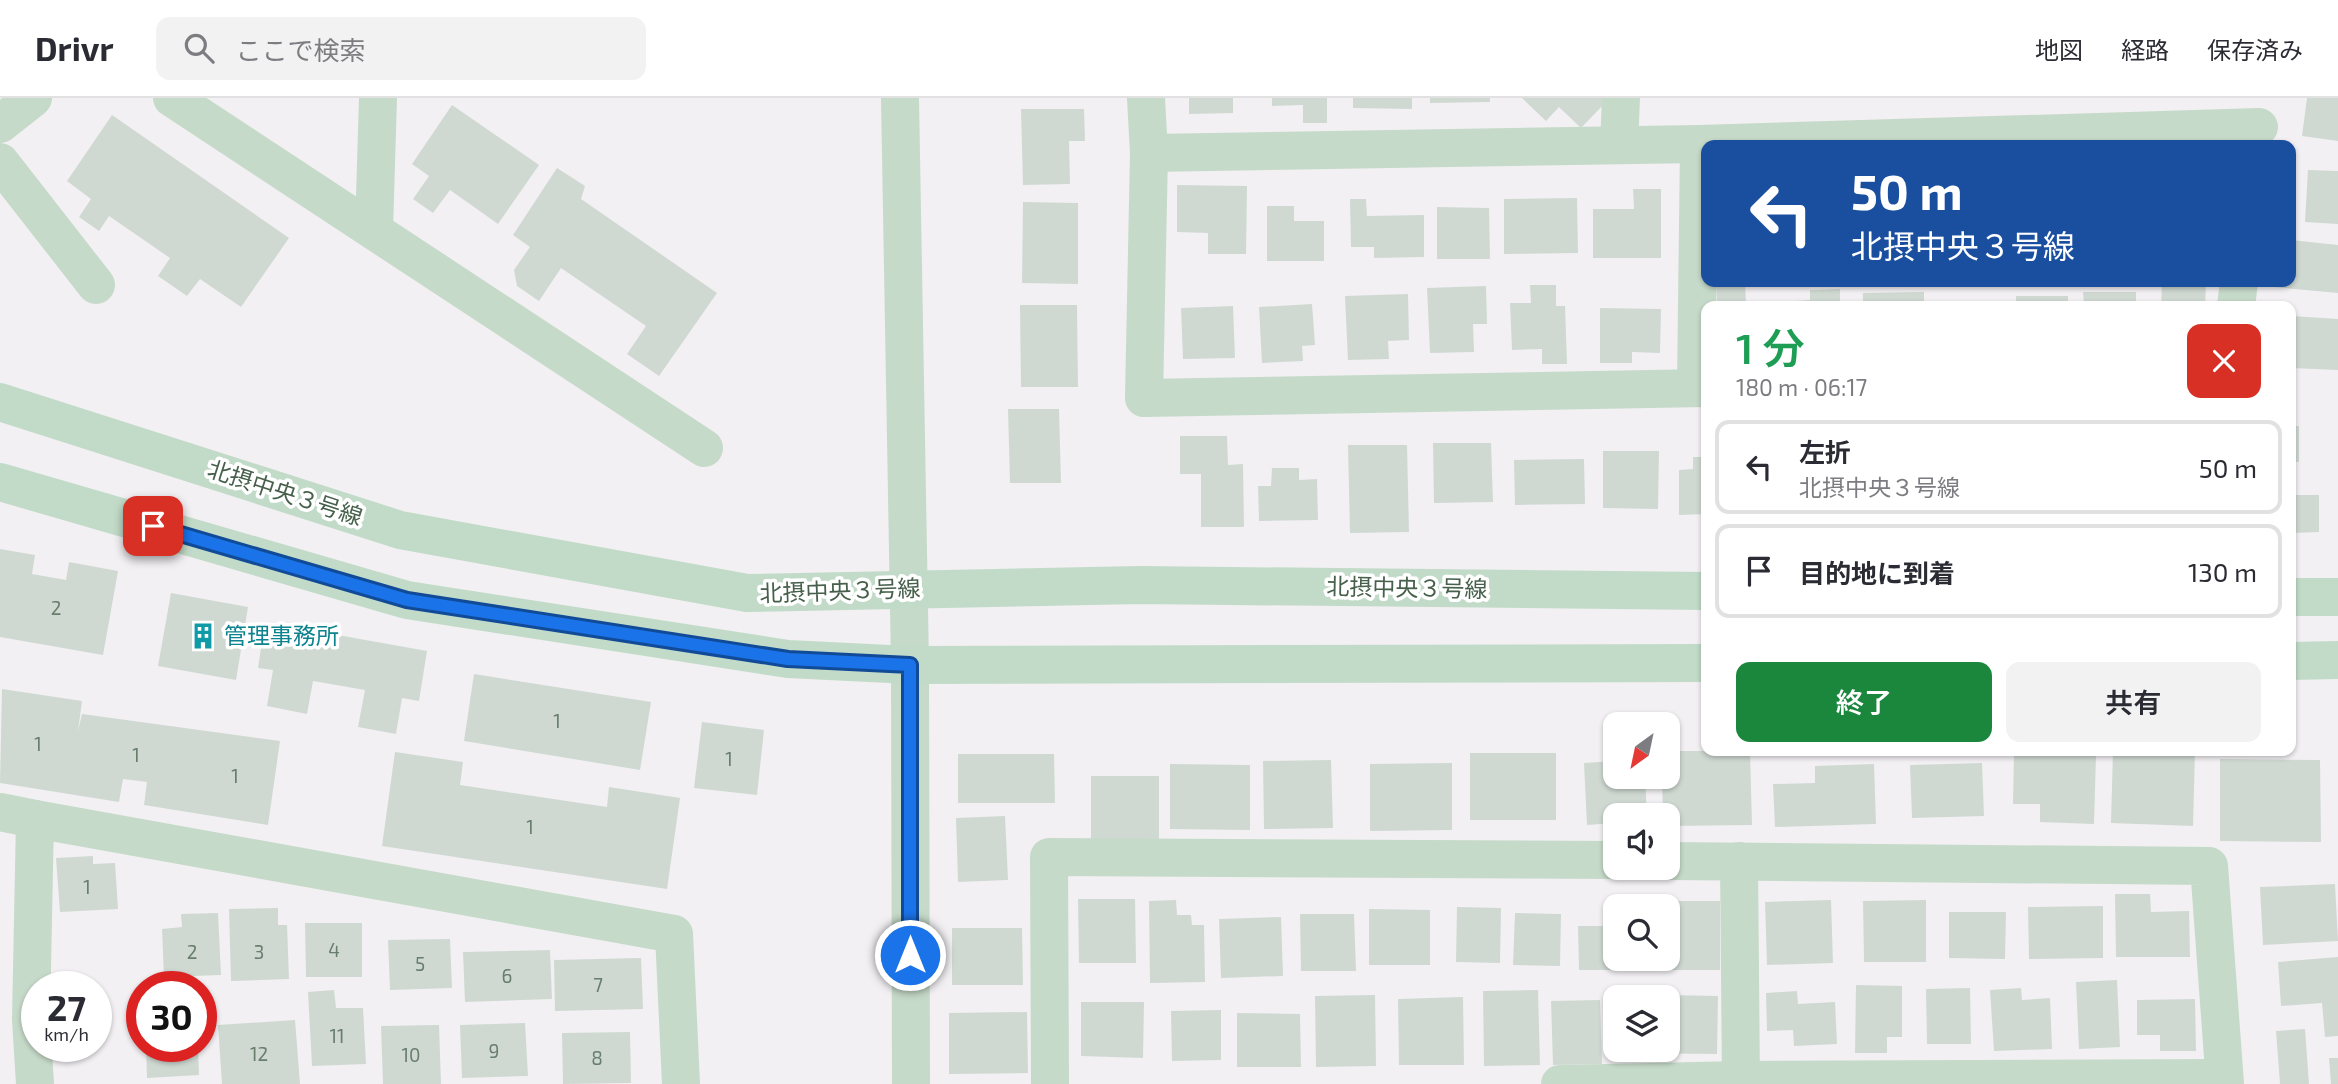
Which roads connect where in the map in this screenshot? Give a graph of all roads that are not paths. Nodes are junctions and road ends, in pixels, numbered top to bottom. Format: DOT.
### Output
graph roads {
  1 [pos="33,98"];
  2 [pos="173,98"];
  3 [pos="378,98"];
  4 [pos="900,98"];
  5 [pos="1146,98"];
  6 [pos="1621,98"];
  7 [pos="2259,123"];
  8 [pos="0,124"];
  9 [pos="1826,140"];
  10 [pos="1619,145"];
  11 [pos="1699,145"];
  12 [pos="1149,153"];
  13 [pos="0,162"];
  14 [pos="374,230"];
  15 [pos="96,285"];
  16 [pos="1701,388"];
  17 [pos="0,402"];
  18 [pos="704,448"];
  19 [pos="0,482"];
  20 [pos="908,588"];
  21 [pos="1701,591"];
  22 [pos="2296,597"];
  23 [pos="2338,597"];
  24 [pos="2338,660"];
  25 [pos="2296,661"];
  26 [pos="1701,663"];
  27 [pos="910,665"];
  28 [pos="18,815"];
  29 [pos="1603,860"];
  30 [pos="1680,861"];
  31 [pos="1739,861"];
  32 [pos="16,1019"];
  33 [pos="2225,1081"];
  34 [pos="1741,1082"];
  35 [pos="35,1084"];
  36 [pos="681,1084"];
  37 [pos="911,1084"];
  38 [pos="1050,1084"];
  39 [pos="1560,1084"];
  1 -- 8 [label="street"];
  2 -- 14 [label="street"];
  3 -- 14 [label="street"];
  4 -- 20 [label="street"];
  5 -- 12 [label="street"];
  6 -- 10 [label="street"];
  7 -- 9 [label="street"];
  10 -- 11 [label="street"];
  10 -- 12 [label="street"];
  11 -- 16 [label="street"];
  12 -- 16 [label="street"];
  13 -- 15 [label="street"];
  14 -- 18 [label="street"];
  17 -- 20 [label="street, 北摂中央３号線"];
  19 -- 27 [label="street"];
  20 -- 21 [label="street, 北摂中央３号線"];
  20 -- 27 [label="street"];
  22 -- 23 [label="street"];
  24 -- 25 [label="street"];
  26 -- 27 [label="street"];
  27 -- 37 [label="street"];
  28 -- 32 [label="street"];
  28 -- 36 [label="street"];
  29 -- 38 [label="street"];
  30 -- 31 [label="street"];
  31 -- 33 [label="street"];
  31 -- 34 [label="street"];
  32 -- 35 [label="street"];
  33 -- 34 [label="street"];
  34 -- 39 [label="street"];
}
